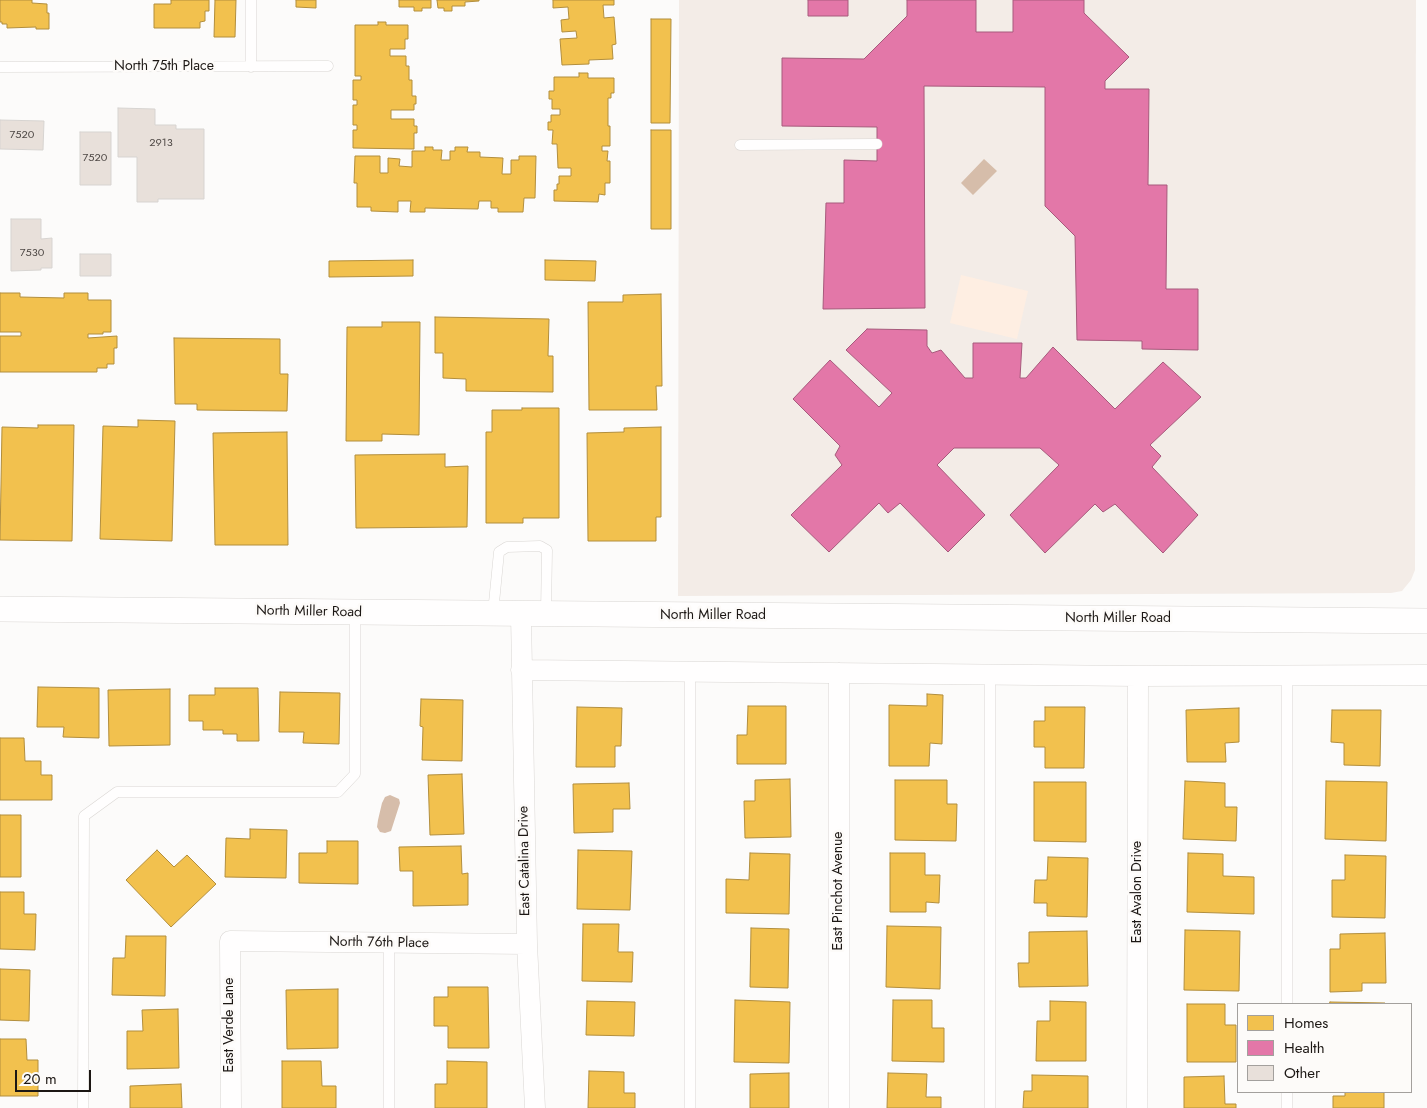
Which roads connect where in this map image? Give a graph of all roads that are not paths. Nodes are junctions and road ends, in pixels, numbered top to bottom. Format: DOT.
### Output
graph roads {
  1 [pos="251,0"];
  2 [pos="328,66"];
  3 [pos="0,67"];
  4 [pos="251,67"];
  5 [pos="877,144"];
  6 [pos="740,146"];
  7 [pos="0,609"];
  8 [pos="355,613"];
  9 [pos="492,614"];
  10 [pos="521,614"];
  11 [pos="546,614"];
  12 [pos="1427,620"];
  13 [pos="521,670"];
  14 [pos="690,672"];
  15 [pos="839,673"];
  16 [pos="990,675"];
  17 [pos="1427,675"];
  18 [pos="1138,676"];
  19 [pos="1287,676"];
  20 [pos="230,941"];
  21 [pos="389,943"];
  22 [pos="527,944"];
  23 [pos="1287,1003"];
  24 [pos="1287,1093"];
  25 [pos="83,1108"];
  26 [pos="230,1108"];
  27 [pos="389,1108"];
  28 [pos="535,1108"];
  29 [pos="690,1108"];
  30 [pos="839,1108"];
  31 [pos="990,1108"];
  32 [pos="1137,1108"];
  33 [pos="1287,1108"];
  1 -- 4 [label="lane"];
  2 -- 4 [label="lane, North 75th Place"];
  3 -- 4 [label="lane, North 75th Place"];
  5 -- 6 [label="lane"];
  7 -- 8 [label="street, North Miller Road"];
  8 -- 9 [label="street, North Miller Road"];
  8 -- 25 [label="lane"];
  9 -- 10 [label="street, North Miller Road"];
  9 -- 11 [label="lane"];
  10 -- 11 [label="street, North Miller Road"];
  10 -- 13 [label="street, East Catalina Drive"];
  11 -- 12 [label="street, North Miller Road"];
  13 -- 14 [label="street"];
  13 -- 22 [label="street, East Catalina Drive"];
  14 -- 15 [label="street"];
  14 -- 29 [label="lane"];
  15 -- 16 [label="street"];
  15 -- 30 [label="street, East Pinchot Avenue"];
  16 -- 18 [label="street"];
  16 -- 31 [label="lane"];
  17 -- 19 [label="street"];
  18 -- 19 [label="street"];
  18 -- 32 [label="street, East Avalon Drive"];
  19 -- 23 [label="lane"];
  20 -- 21 [label="street, North 76th Place"];
  20 -- 26 [label="street, East Verde Lane"];
  21 -- 22 [label="street, North 76th Place"];
  21 -- 27 [label="lane"];
  22 -- 28 [label="street, East Catalina Drive"];
  24 -- 33 [label="lane"];
}
